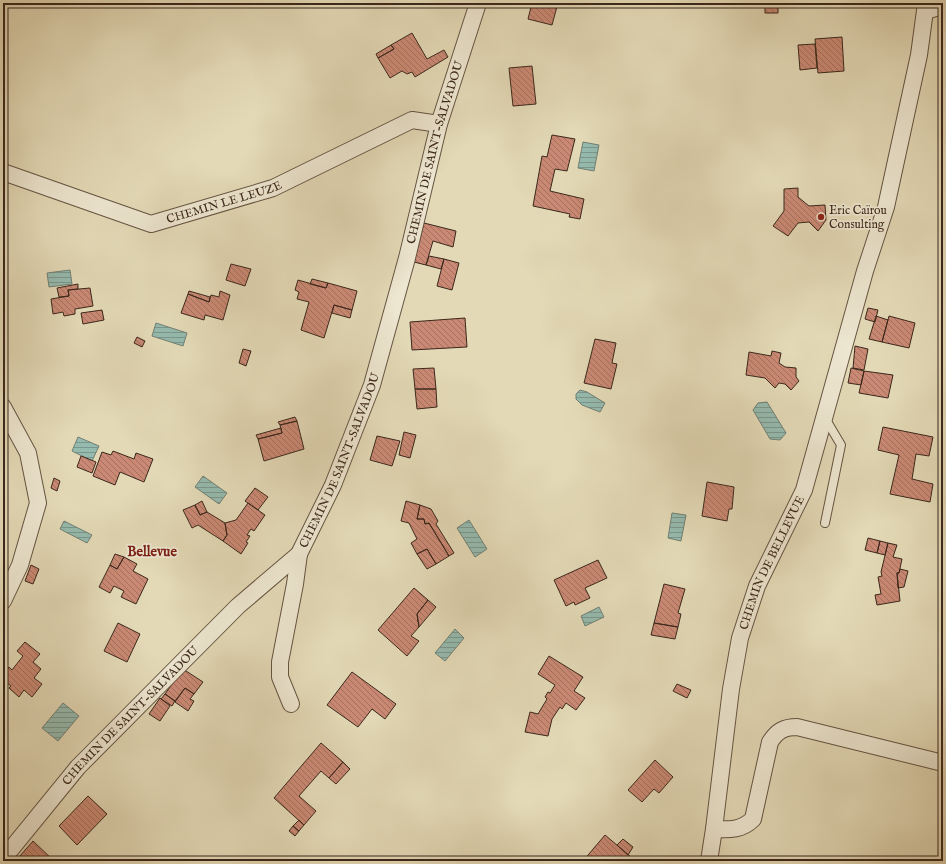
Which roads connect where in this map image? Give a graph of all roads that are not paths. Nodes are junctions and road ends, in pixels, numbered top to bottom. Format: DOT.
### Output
graph roads {
  1 [pos="478,3"];
  2 [pos="943,6"];
  3 [pos="926,7"];
  4 [pos="439,124"];
  5 [pos="3,172"];
  6 [pos="3,407"];
  7 [pos="824,418"];
  8 [pos="825,523"];
  9 [pos="299,554"];
  10 [pos="3,601"];
  11 [pos="291,704"];
  12 [pos="943,763"];
  13 [pos="714,829"];
  14 [pos="3,859"];
  15 [pos="709,861"];
  1 -- 4 [label="street, CHEMIN DE SAINT-SALVADOU"];
  2 -- 3 [label="street"];
  3 -- 7 [label="street, CHEMIN DE BELLEVUE"];
  4 -- 5 [label="street, CHEMIN LE LEUZE"];
  4 -- 9 [label="street, CHEMIN DE SAINT-SALVADOU"];
  6 -- 10 [label="street"];
  7 -- 8 [label="lane"];
  7 -- 13 [label="street, CHEMIN DE BELLEVUE"];
  9 -- 11 [label="street"];
  9 -- 14 [label="street, CHEMIN DE SAINT-SALVADOU"];
  12 -- 13 [label="street"];
  13 -- 15 [label="street, CHEMIN DE BELLEVUE"];
}
